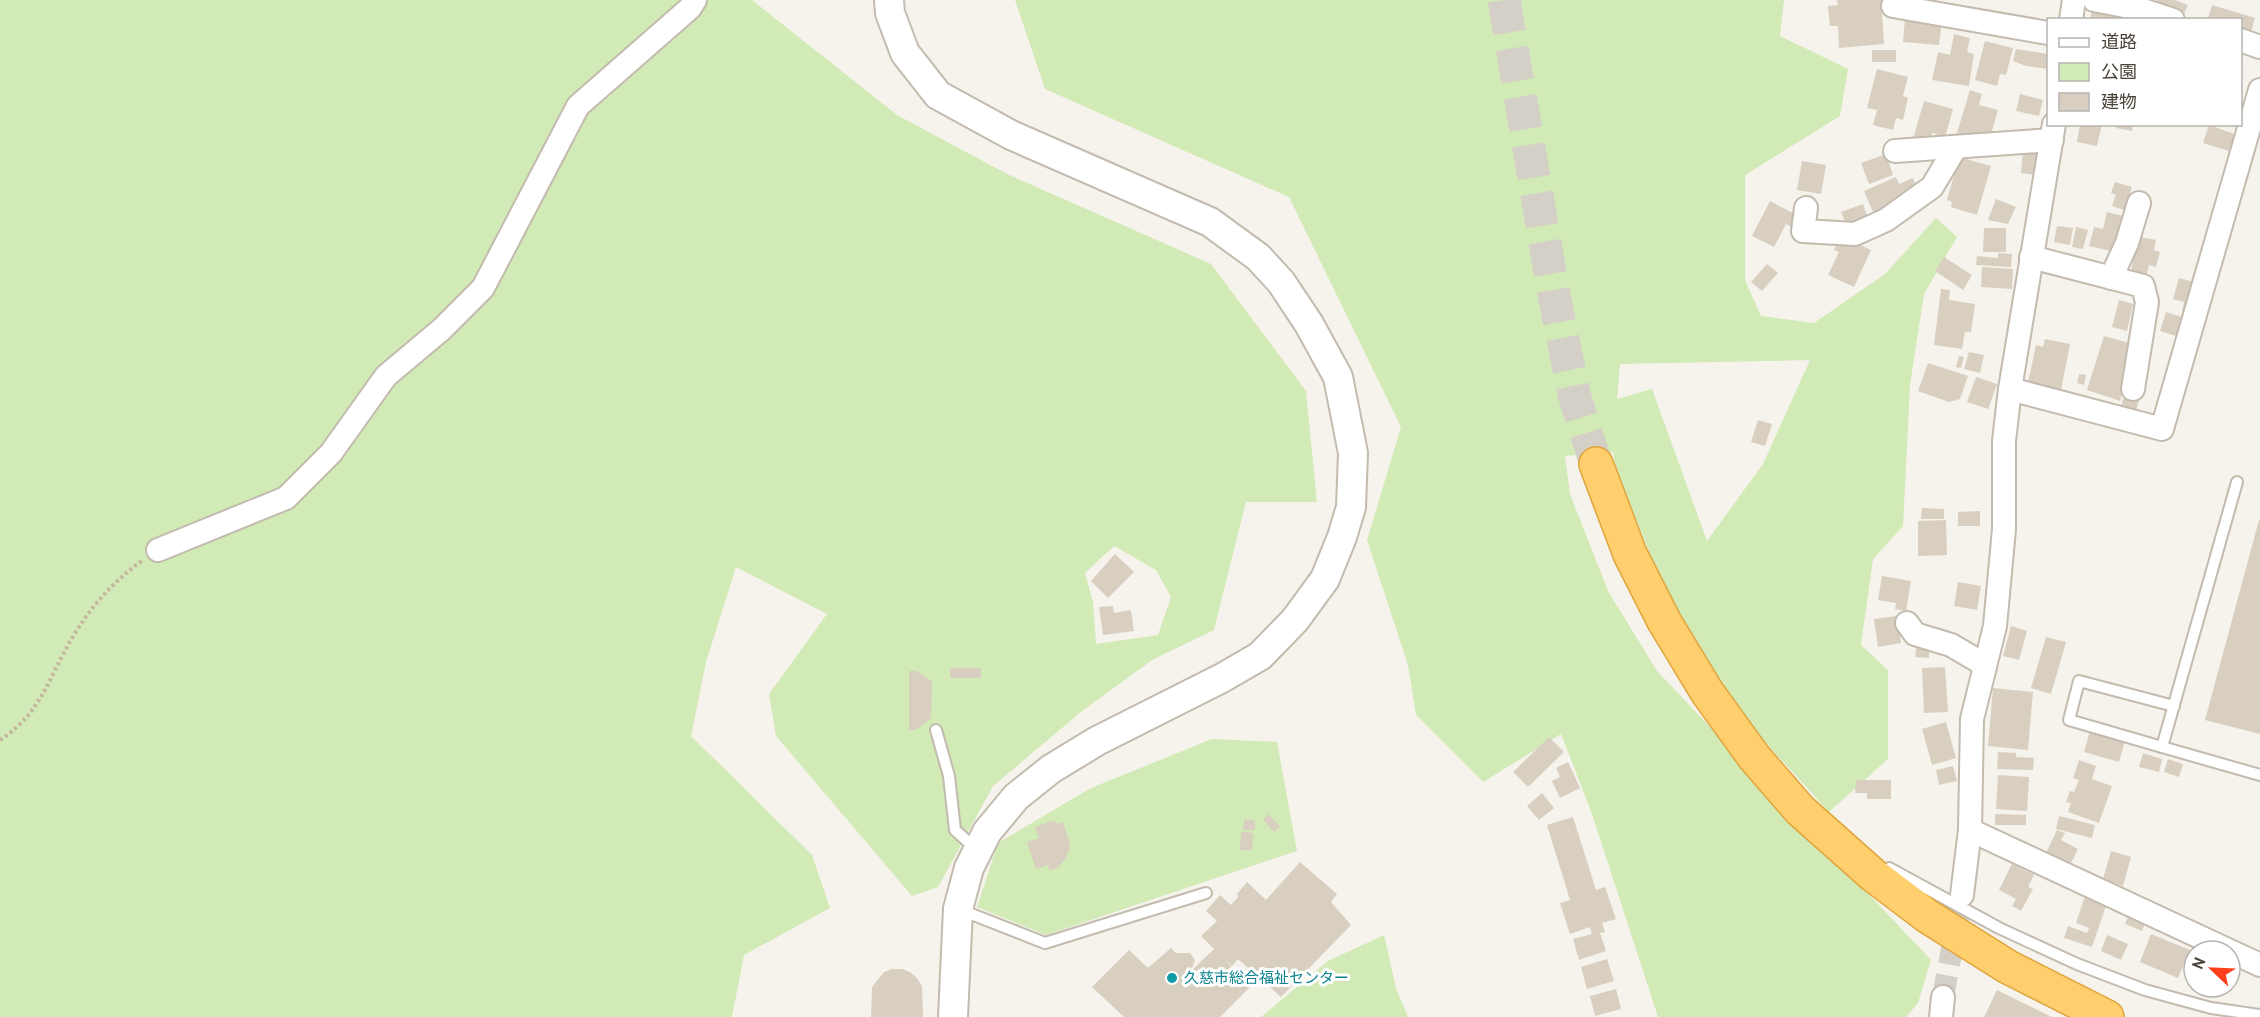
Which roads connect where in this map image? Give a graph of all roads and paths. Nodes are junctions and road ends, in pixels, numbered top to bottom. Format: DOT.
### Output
graph roads {
  1 [pos="695,0"];
  2 [pos="889,0"];
  3 [pos="2074,0"];
  4 [pos="2094,0"];
  5 [pos="1893,6"];
  6 [pos="2071,18"];
  7 [pos="2167,18"];
  8 [pos="2047,33"];
  9 [pos="2242,40"];
  10 [pos="2260,47"];
  11 [pos="2260,90"];
  12 [pos="2053,132"];
  13 [pos="1956,147"];
  14 [pos="1895,151"];
  15 [pos="2139,203"];
  16 [pos="1806,208"];
  17 [pos="2031,257"];
  18 [pos="2111,278"];
  19 [pos="2133,388"];
  20 [pos="2010,389"];
  21 [pos="1596,464"];
  22 [pos="2237,482"];
  23 [pos="158,550"];
  24 [pos="1907,623"];
  25 [pos="1985,665"];
  26 [pos="2174,706"];
  27 [pos="936,730"];
  28 [pos="2162,747"];
  29 [pos="2260,775"];
  30 [pos="1800,810"];
  31 [pos="1970,830"];
  32 [pos="978,851"];
  33 [pos="1206,893"];
  34 [pos="1962,895"];
  35 [pos="958,909"];
  36 [pos="2260,965"];
  37 [pos="2260,1015"];
  38 [pos="953,1017"];
  39 [pos="2106,1017"];
  1 -- 23 [label="street"];
  2 -- 32 [label="street"];
  3 -- 6 [label="street"];
  4 -- 7 [label="street"];
  5 -- 8 [label="street"];
  9 -- 10 [label="street"];
  11 -- 20 [label="street"];
  12 -- 13 [label="street"];
  12 -- 17 [label="street"];
  13 -- 14 [label="street"];
  13 -- 16 [label="street"];
  15 -- 18 [label="street"];
  17 -- 18 [label="street"];
  17 -- 20 [label="street"];
  18 -- 19 [label="street"];
  20 -- 25 [label="street"];
  21 -- 30 [label="highway"];
  22 -- 26 [label="lane"];
  24 -- 25 [label="street"];
  25 -- 31 [label="street"];
  26 -- 28 [label="lane"];
  26 -- 28 [label="lane"];
  27 -- 32 [label="lane"];
  28 -- 29 [label="lane"];
  30 -- 37 [label="lane"];
  30 -- 39 [label="highway"];
  31 -- 34 [label="street"];
  31 -- 36 [label="street"];
  32 -- 35 [label="street"];
  33 -- 35 [label="lane"];
  35 -- 38 [label="street"];
}
